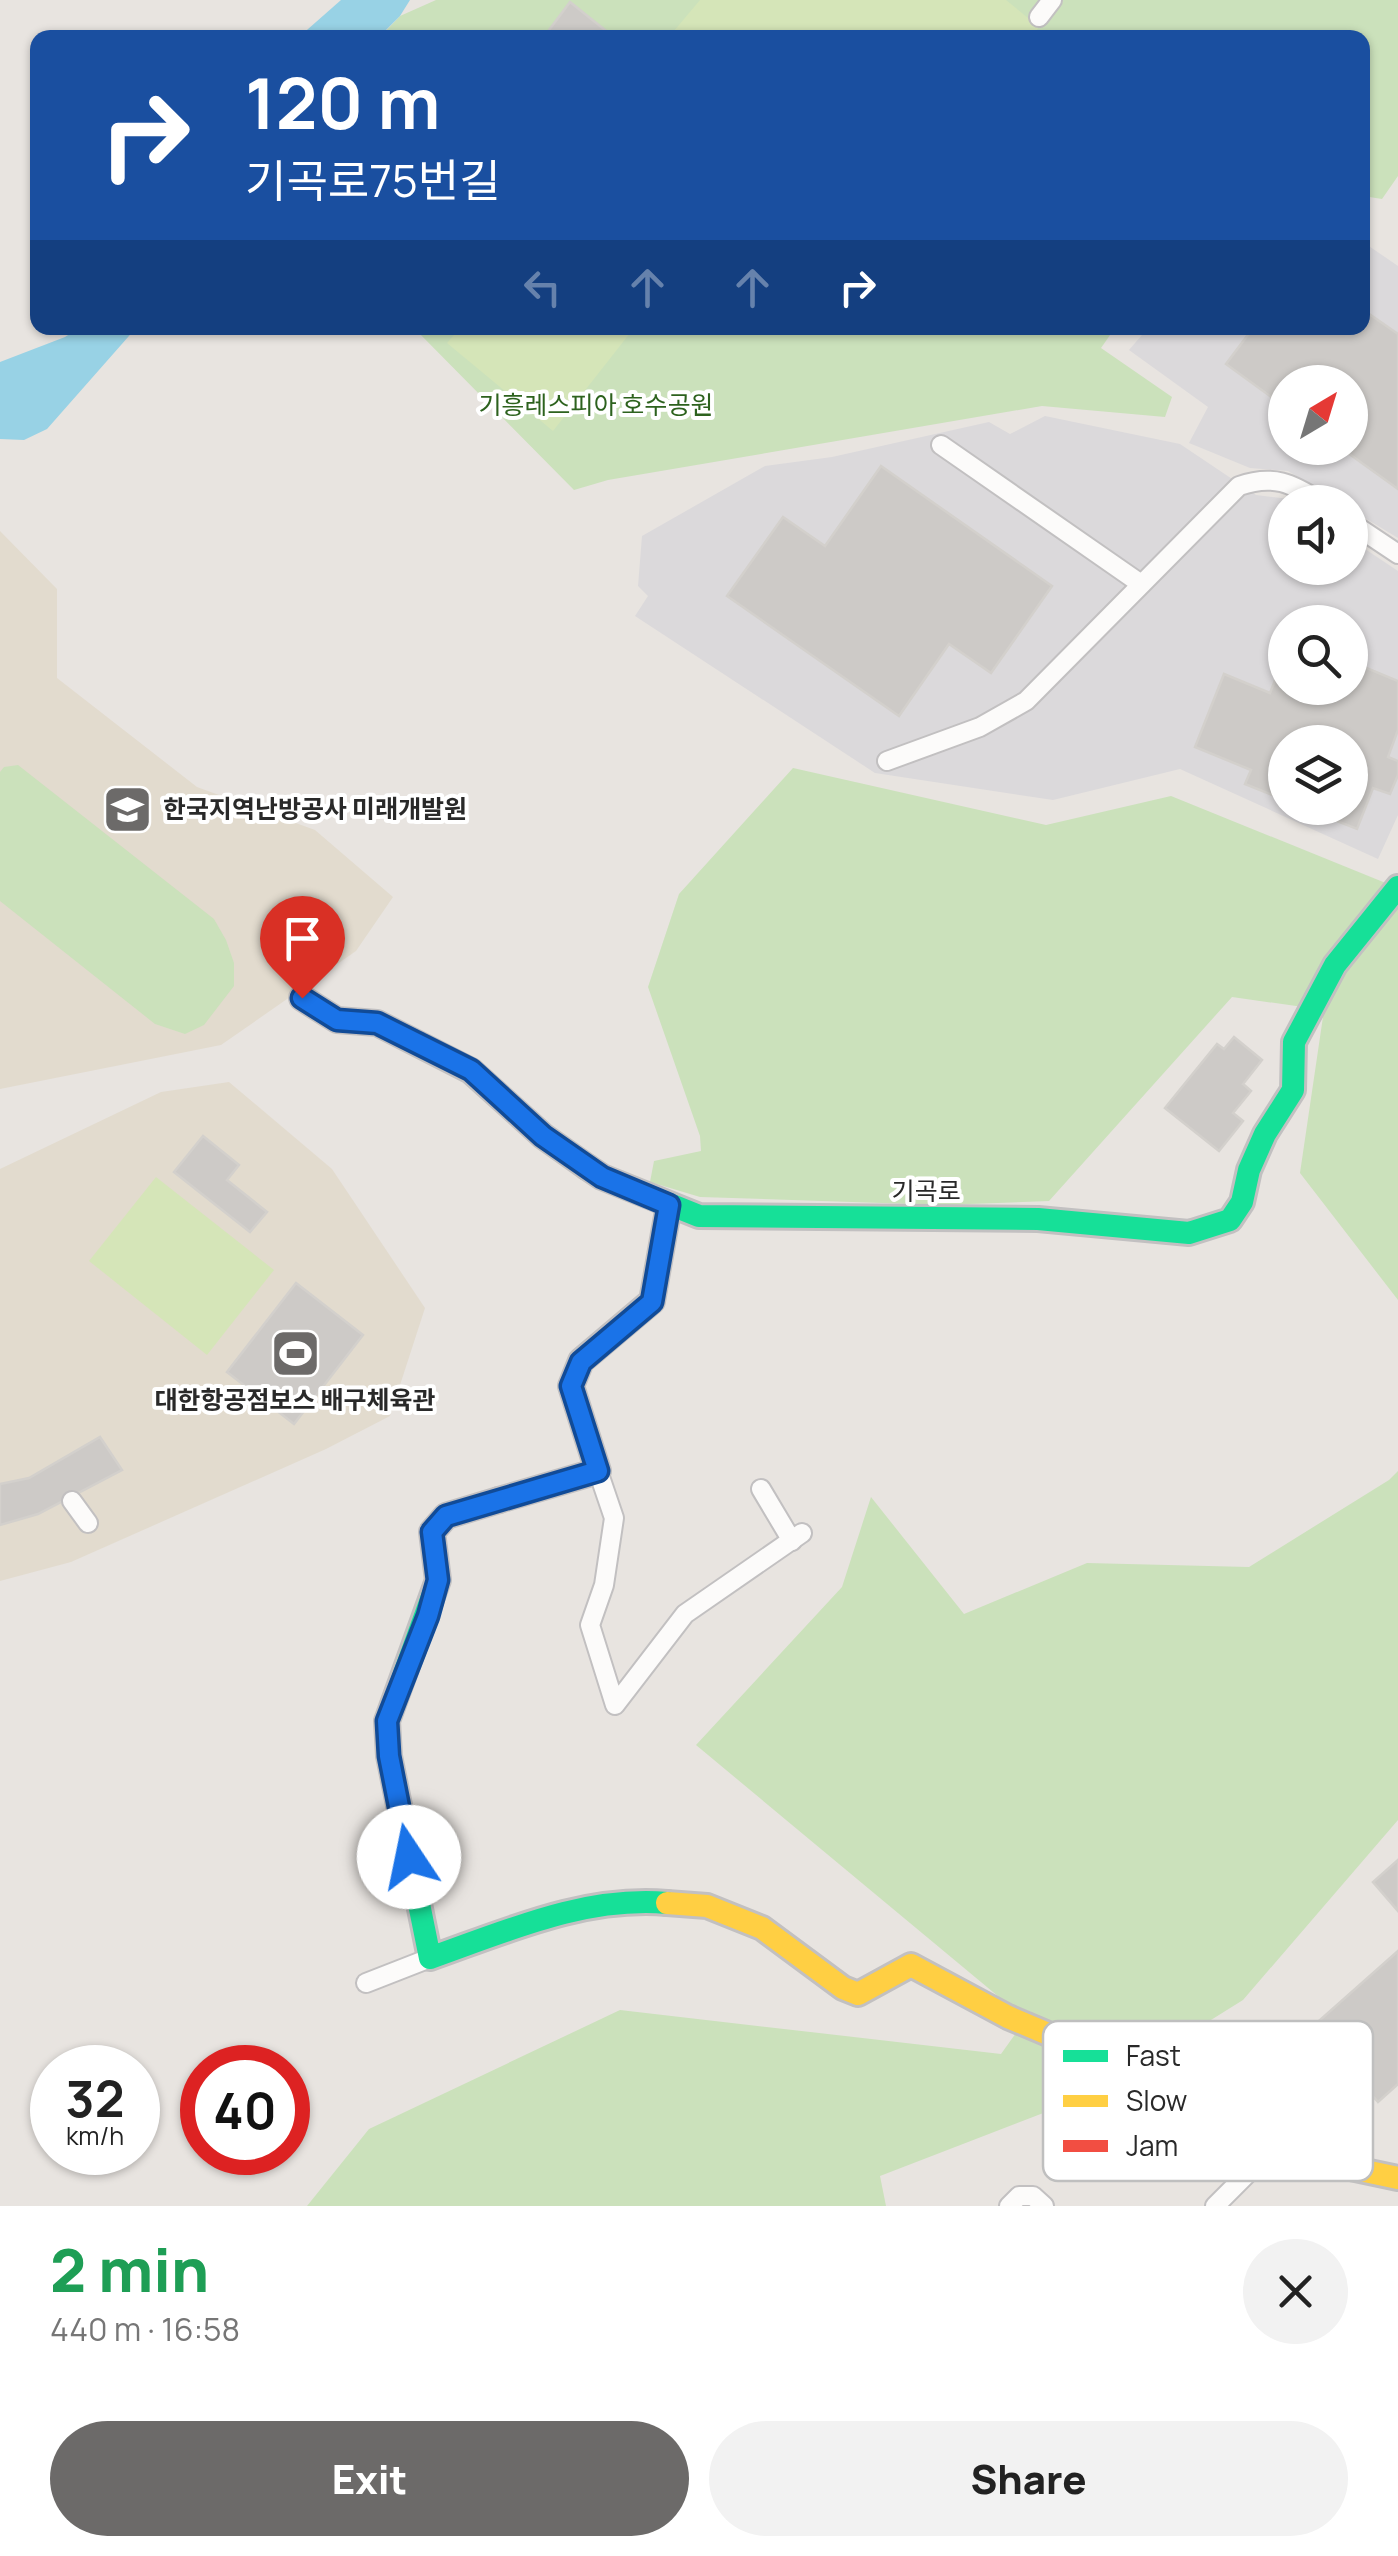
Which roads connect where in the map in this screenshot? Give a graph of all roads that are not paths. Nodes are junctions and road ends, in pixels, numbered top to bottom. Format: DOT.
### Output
graph roads {
  1 [pos="1052,0"];
  2 [pos="1039,17"];
  3 [pos="941,445"];
  4 [pos="1289,485"];
  5 [pos="1368,534"];
  6 [pos="1398,554"];
  7 [pos="1142,584"];
  8 [pos="887,760"];
  9 [pos="1398,886"];
  10 [pos="302,998"];
  11 [pos="669,1205"];
  12 [pos="598,1471"];
  13 [pos="761,1488"];
  14 [pos="72,1501"];
  15 [pos="88,1523"];
  16 [pos="430,1958"];
  17 [pos="366,1983"];
  18 [pos="1043,2032"];
  19 [pos="1373,2170"];
  20 [pos="1398,2178"];
  21 [pos="1240,2181"];
  22 [pos="1009,2206"];
  23 [pos="1044,2206"];
  24 [pos="1215,2206"];
  1 -- 2 [label="street"];
  3 -- 7 [label="street"];
  4 -- 7 [label="street"];
  5 -- 6 [label="street"];
  7 -- 8 [label="street"];
  9 -- 11 [label="street, 기곡로"];
  10 -- 11 [label="street, 기곡로"];
  11 -- 12 [label="street"];
  12 -- 13 [label="street"];
  12 -- 16 [label="street"];
  14 -- 15 [label="street"];
  16 -- 17 [label="street"];
  16 -- 18 [label="street"];
  19 -- 20 [label="street"];
  21 -- 24 [label="street"];
  22 -- 23 [label="street"];
}
